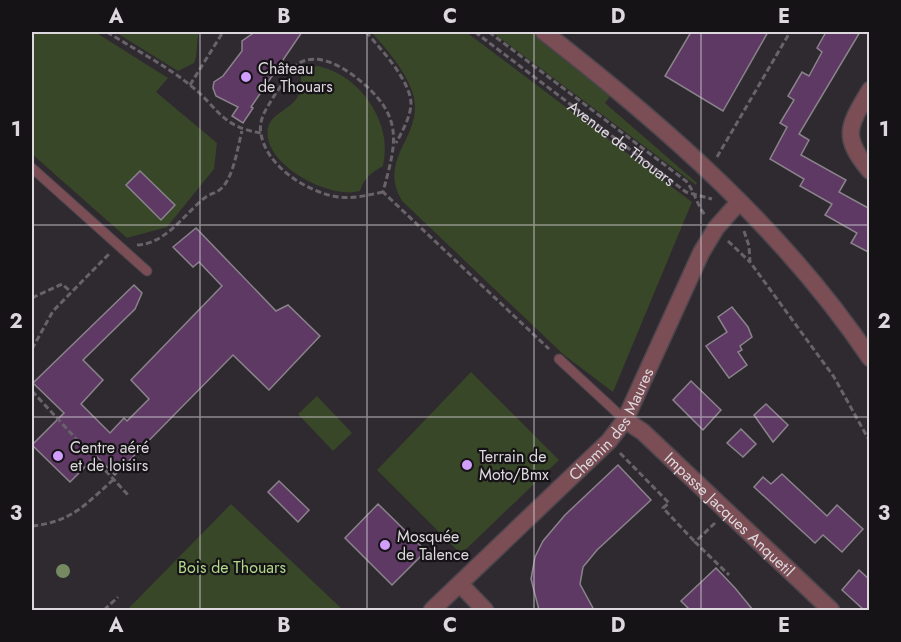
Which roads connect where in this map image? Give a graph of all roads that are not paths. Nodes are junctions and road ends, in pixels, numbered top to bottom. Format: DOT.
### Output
graph roads {
  1 [pos="544,32"];
  2 [pos="870,90"];
  3 [pos="32,168"];
  4 [pos="870,171"];
  5 [pos="734,208"];
  6 [pos="147,271"];
  7 [pos="870,358"];
  8 [pos="560,359"];
  9 [pos="625,420"];
  10 [pos="460,584"];
  11 [pos="432,610"];
  12 [pos="485,610"];
  13 [pos="831,610"];
  1 -- 5 [label="street, Avenue de Thouars"];
  2 -- 4 [label="street"];
  3 -- 6 [label="lane"];
  5 -- 7 [label="street, Avenue de Thouars"];
  5 -- 9 [label="street, Chemin des Maures"];
  8 -- 9 [label="lane"];
  9 -- 10 [label="street, Chemin des Maures"];
  9 -- 13 [label="street, Impasse Jacques Anquetil"];
  10 -- 11 [label="street, Chemin des Maures"];
  10 -- 12 [label="street"];
}
